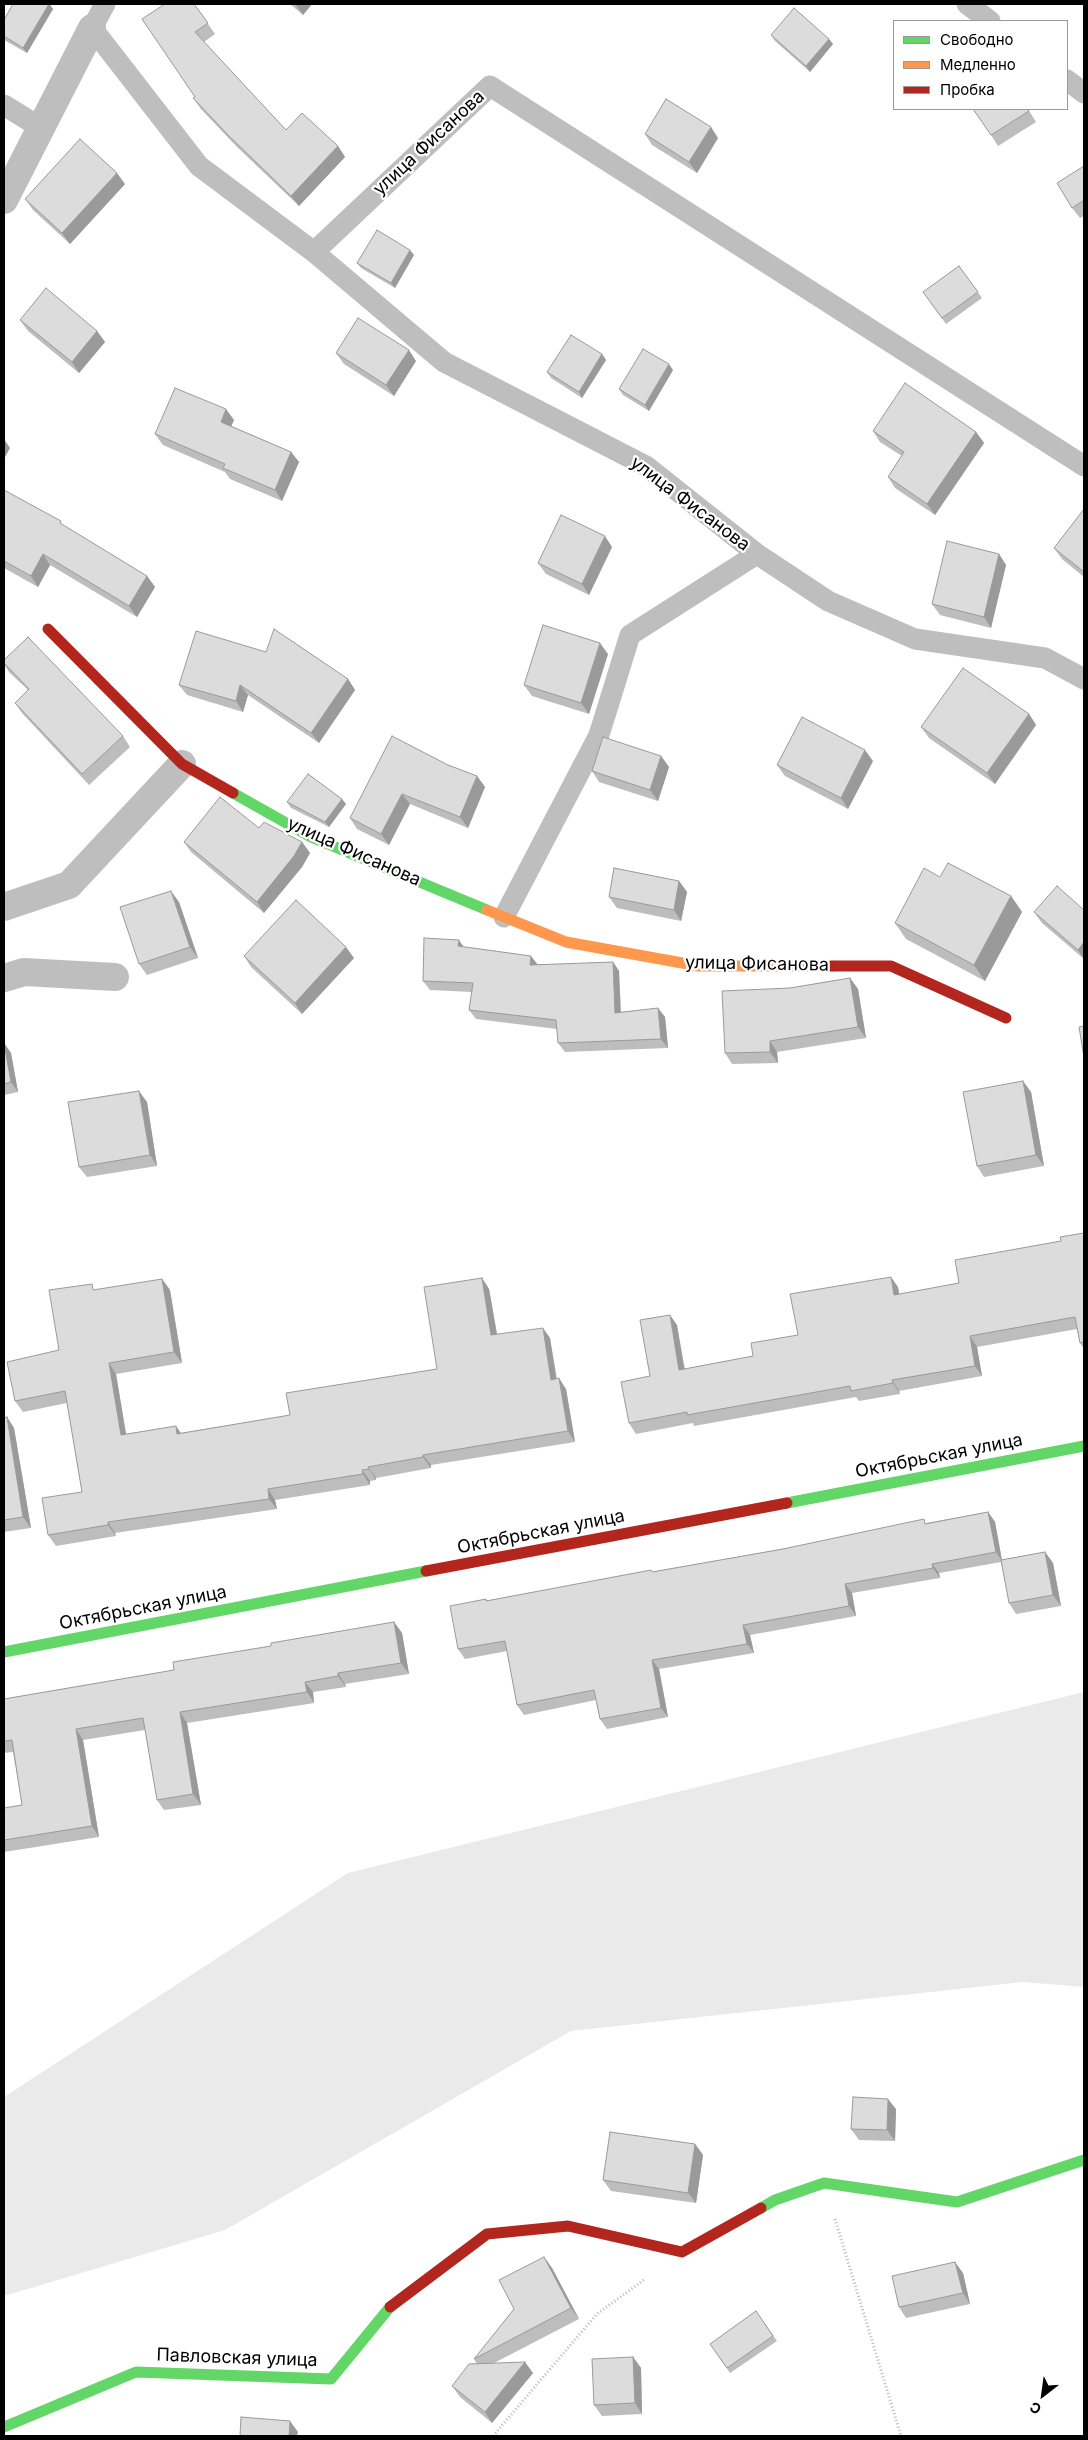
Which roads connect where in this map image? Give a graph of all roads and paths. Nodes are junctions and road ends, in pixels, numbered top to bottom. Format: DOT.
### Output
graph roads {
  1 [pos="105,4"];
  2 [pos="967,4"];
  3 [pos="989,20"];
  4 [pos="92,28"];
  5 [pos="1068,81"];
  6 [pos="1084,93"];
  7 [pos="4,105"];
  8 [pos="41,128"];
  9 [pos="4,200"];
  10 [pos="314,252"];
  11 [pos="1084,466"];
  12 [pos="757,554"];
  13 [pos="48,629"];
  14 [pos="1084,679"];
  15 [pos="182,764"];
  16 [pos="4,907"];
  17 [pos="504,917"];
  18 [pos="115,977"];
  19 [pos="4,978"];
  20 [pos="1006,1018"];
  21 [pos="1084,1446"];
  22 [pos="4,1652"];
  23 [pos="1084,2160"];
  24 [pos="824,2183"];
  25 [pos="682,2252"];
  26 [pos="4,2427"];
  27 [pos="494,2436"];
  28 [pos="902,2436"];
  1 -- 4 [label="lane"];
  2 -- 3 [label="lane"];
  4 -- 8 [label="street"];
  4 -- 10 [label="lane, улица Фисанова"];
  5 -- 6 [label="lane"];
  7 -- 8 [label="lane"];
  8 -- 9 [label="street"];
  10 -- 11 [label="lane, улица Фисанова"];
  10 -- 12 [label="lane, улица Фисанова"];
  12 -- 14 [label="lane"];
  12 -- 17 [label="lane, улица Фисанова"];
  13 -- 15 [label="street, улица Фисанова"];
  15 -- 16 [label="street"];
  15 -- 17 [label="street, улица Фисанова"];
  17 -- 20 [label="street, улица Фисанова"];
  18 -- 19 [label="street"];
  21 -- 22 [label="street, Октябрьская улица"];
  23 -- 24 [label="street"];
  24 -- 25 [label="street"];
  24 -- 28 [label="path"];
  25 -- 26 [label="street, Павловская улица"];
  25 -- 27 [label="path"];
}
